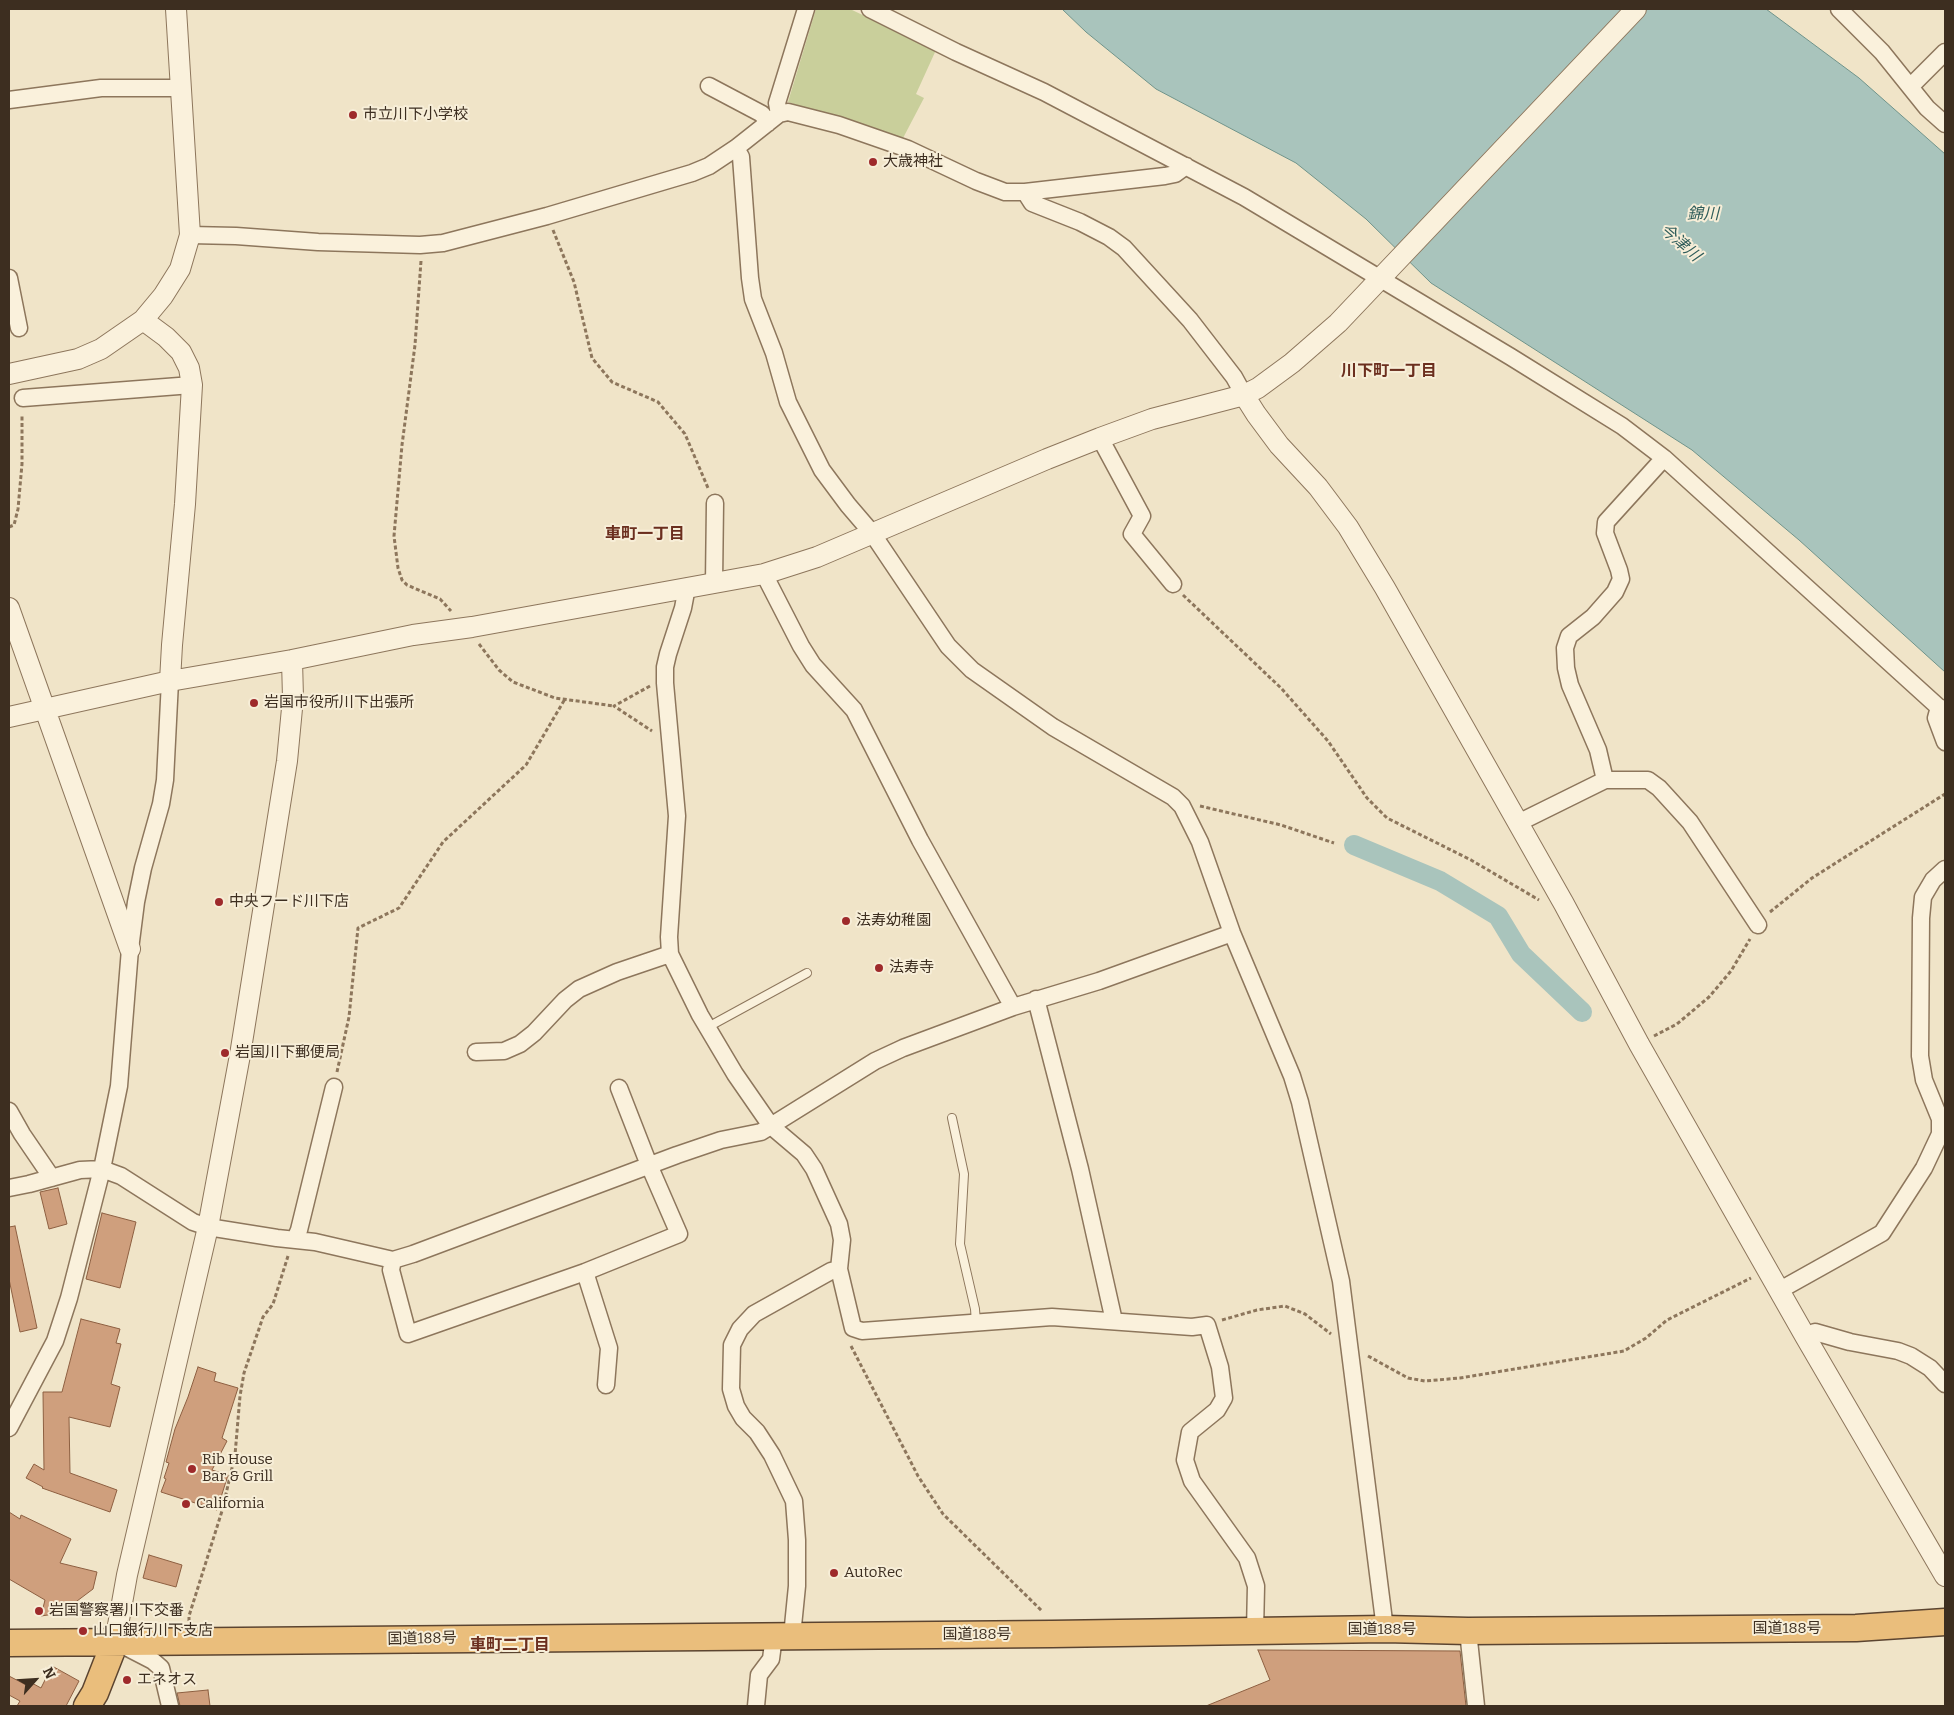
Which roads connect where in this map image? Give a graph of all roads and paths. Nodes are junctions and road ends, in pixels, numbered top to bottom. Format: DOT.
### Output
graph roads {
  1 [pos="176,9"];
  2 [pos="806,9"];
  3 [pos="870,9"];
  4 [pos="1636,9"];
  5 [pos="1839,9"];
  6 [pos="1945,52"];
  7 [pos="709,86"];
  8 [pos="1911,86"];
  9 [pos="181,88"];
  10 [pos="9,100"];
  11 [pos="773,118"];
  12 [pos="1945,124"];
  13 [pos="736,148"];
  14 [pos="1186,166"];
  15 [pos="1025,192"];
  16 [pos="547,216"];
  17 [pos="190,235"];
  18 [pos="420,245"];
  19 [pos="1385,273"];
  20 [pos="9,278"];
  21 [pos="143,320"];
  22 [pos="19,328"];
  23 [pos="9,374"];
  24 [pos="192,385"];
  25 [pos="1244,395"];
  26 [pos="22,398"];
  27 [pos="1100,438"];
  28 [pos="1664,458"];
  29 [pos="715,503"];
  30 [pos="9,527"];
  31 [pos="872,534"];
  32 [pos="764,574"];
  33 [pos="714,583"];
  34 [pos="1174,584"];
  35 [pos="687,587"];
  36 [pos="9,608"];
  37 [pos="466,628"];
  38 [pos="292,660"];
  39 [pos="170,681"];
  40 [pos="665,683"];
  41 [pos="565,699"];
  42 [pos="614,706"];
  43 [pos="45,709"];
  44 [pos="1942,710"];
  45 [pos="9,717"];
  46 [pos="670,736"];
  47 [pos="1945,742"];
  48 [pos="1605,780"];
  49 [pos="1945,794"];
  50 [pos="1182,806"];
  51 [pos="1518,823"];
  52 [pos="1334,842"];
  53 [pos="1945,869"];
  54 [pos="1564,904"];
  55 [pos="1758,925"];
  56 [pos="1232,933"];
  57 [pos="130,949"];
  58 [pos="670,954"];
  59 [pos="807,973"];
  60 [pos="1036,999"];
  61 [pos="1013,1007"];
  62 [pos="708,1027"];
  63 [pos="1639,1044"];
  64 [pos="476,1052"];
  65 [pos="334,1087"];
  66 [pos="618,1088"];
  67 [pos="9,1111"];
  68 [pos="952,1118"];
  69 [pos="771,1126"];
  70 [pos="648,1165"];
  71 [pos="102,1169"];
  72 [pos="52,1178"];
  73 [pos="9,1188"];
  74 [pos="208,1227"];
  75 [pos="295,1239"];
  76 [pos="393,1260"];
  77 [pos="839,1269"];
  78 [pos="1768,1270"];
  79 [pos="585,1272"];
  80 [pos="1780,1290"];
  81 [pos="1114,1321"];
  82 [pos="976,1323"];
  83 [pos="1207,1325"];
  84 [pos="853,1328"];
  85 [pos="1805,1336"];
  86 [pos="1349,1346"];
  87 [pos="1945,1384"];
  88 [pos="606,1385"];
  89 [pos="9,1428"];
  90 [pos="1945,1576"];
  91 [pos="1945,1622"];
  92 [pos="1385,1629"];
  93 [pos="1468,1631"];
  94 [pos="1255,1632"];
  95 [pos="1052,1634"];
  96 [pos="783,1636"];
  97 [pos="115,1642"];
  98 [pos="188,1642"];
  99 [pos="9,1643"];
  100 [pos="87,1706"];
  101 [pos="170,1706"];
  102 [pos="756,1706"];
  103 [pos="1476,1706"];
  1 -- 9 [label="street"];
  2 -- 11 [label="street"];
  3 -- 14 [label="street"];
  4 -- 19 [label="street"];
  5 -- 8 [label="street"];
  6 -- 8 [label="street"];
  7 -- 11 [label="street"];
  8 -- 12 [label="street"];
  9 -- 10 [label="street"];
  9 -- 17 [label="street"];
  11 -- 13 [label="street"];
  11 -- 15 [label="street"];
  13 -- 16 [label="street"];
  13 -- 31 [label="street"];
  14 -- 15 [label="street"];
  14 -- 19 [label="street"];
  15 -- 25 [label="street"];
  16 -- 18 [label="street"];
  16 -- 29 [label="path"];
  17 -- 18 [label="street"];
  17 -- 21 [label="street"];
  18 -- 37 [label="path"];
  19 -- 25 [label="street"];
  19 -- 28 [label="street"];
  20 -- 22 [label="street"];
  21 -- 23 [label="street"];
  21 -- 24 [label="street"];
  24 -- 26 [label="street"];
  24 -- 39 [label="street"];
  25 -- 27 [label="street"];
  25 -- 51 [label="street"];
  26 -- 30 [label="path"];
  27 -- 31 [label="street"];
  27 -- 34 [label="street"];
  28 -- 44 [label="street"];
  28 -- 48 [label="street"];
  29 -- 33 [label="street"];
  31 -- 32 [label="street"];
  31 -- 50 [label="street"];
  32 -- 33 [label="street"];
  32 -- 61 [label="street"];
  33 -- 35 [label="street"];
  34 -- 54 [label="path"];
  35 -- 37 [label="street"];
  35 -- 40 [label="street"];
  36 -- 43 [label="street"];
  37 -- 38 [label="street"];
  37 -- 41 [label="path"];
  38 -- 39 [label="street"];
  38 -- 74 [label="street"];
  39 -- 43 [label="street"];
  39 -- 57 [label="street"];
  40 -- 42 [label="path"];
  40 -- 46 [label="street"];
  41 -- 42 [label="path"];
  41 -- 65 [label="path"];
  42 -- 46 [label="path"];
  43 -- 45 [label="street"];
  43 -- 57 [label="street"];
  44 -- 47 [label="street"];
  46 -- 58 [label="street"];
  48 -- 51 [label="street"];
  48 -- 55 [label="street"];
  49 -- 55 [label="path"];
  50 -- 52 [label="path"];
  50 -- 56 [label="street"];
  51 -- 54 [label="street"];
  53 -- 80 [label="street"];
  54 -- 63 [label="street"];
  55 -- 63 [label="path"];
  56 -- 60 [label="street"];
  56 -- 86 [label="street"];
  57 -- 71 [label="street"];
  58 -- 62 [label="street"];
  58 -- 64 [label="street"];
  59 -- 62 [label="lane"];
  60 -- 61 [label="street"];
  60 -- 81 [label="street"];
  61 -- 69 [label="street"];
  62 -- 69 [label="street"];
  63 -- 78 [label="street"];
  65 -- 75 [label="street"];
  66 -- 70 [label="street"];
  67 -- 72 [label="street"];
  68 -- 82 [label="lane"];
  69 -- 70 [label="street"];
  69 -- 77 [label="street"];
  70 -- 76 [label="street"];
  70 -- 79 [label="street"];
  71 -- 72 [label="street"];
  71 -- 74 [label="street"];
  71 -- 89 [label="street"];
  72 -- 73 [label="street"];
  74 -- 75 [label="street"];
  74 -- 97 [label="street"];
  75 -- 76 [label="street"];
  75 -- 98 [label="path"];
  76 -- 79 [label="street"];
  77 -- 84 [label="street"];
  77 -- 96 [label="street"];
  78 -- 80 [label="street"];
  78 -- 86 [label="path"];
  79 -- 88 [label="street"];
  80 -- 85 [label="street"];
  81 -- 82 [label="street"];
  81 -- 83 [label="street"];
  82 -- 84 [label="street"];
  83 -- 86 [label="path"];
  83 -- 94 [label="street"];
  84 -- 95 [label="path"];
  85 -- 87 [label="street"];
  85 -- 90 [label="street"];
  86 -- 92 [label="street"];
  91 -- 93 [label="highway, 国道188号"];
  92 -- 93 [label="highway, 国道188号"];
  92 -- 94 [label="highway, 国道188号"];
  93 -- 103 [label="street"];
  94 -- 95 [label="highway, 国道188号"];
  95 -- 96 [label="highway, 国道188号"];
  96 -- 98 [label="highway, 国道188号"];
  96 -- 102 [label="street"];
  97 -- 98 [label="highway, 国道188号"];
  97 -- 99 [label="highway, 国道188号"];
  97 -- 100 [label="highway"];
  97 -- 101 [label="street"];
}
